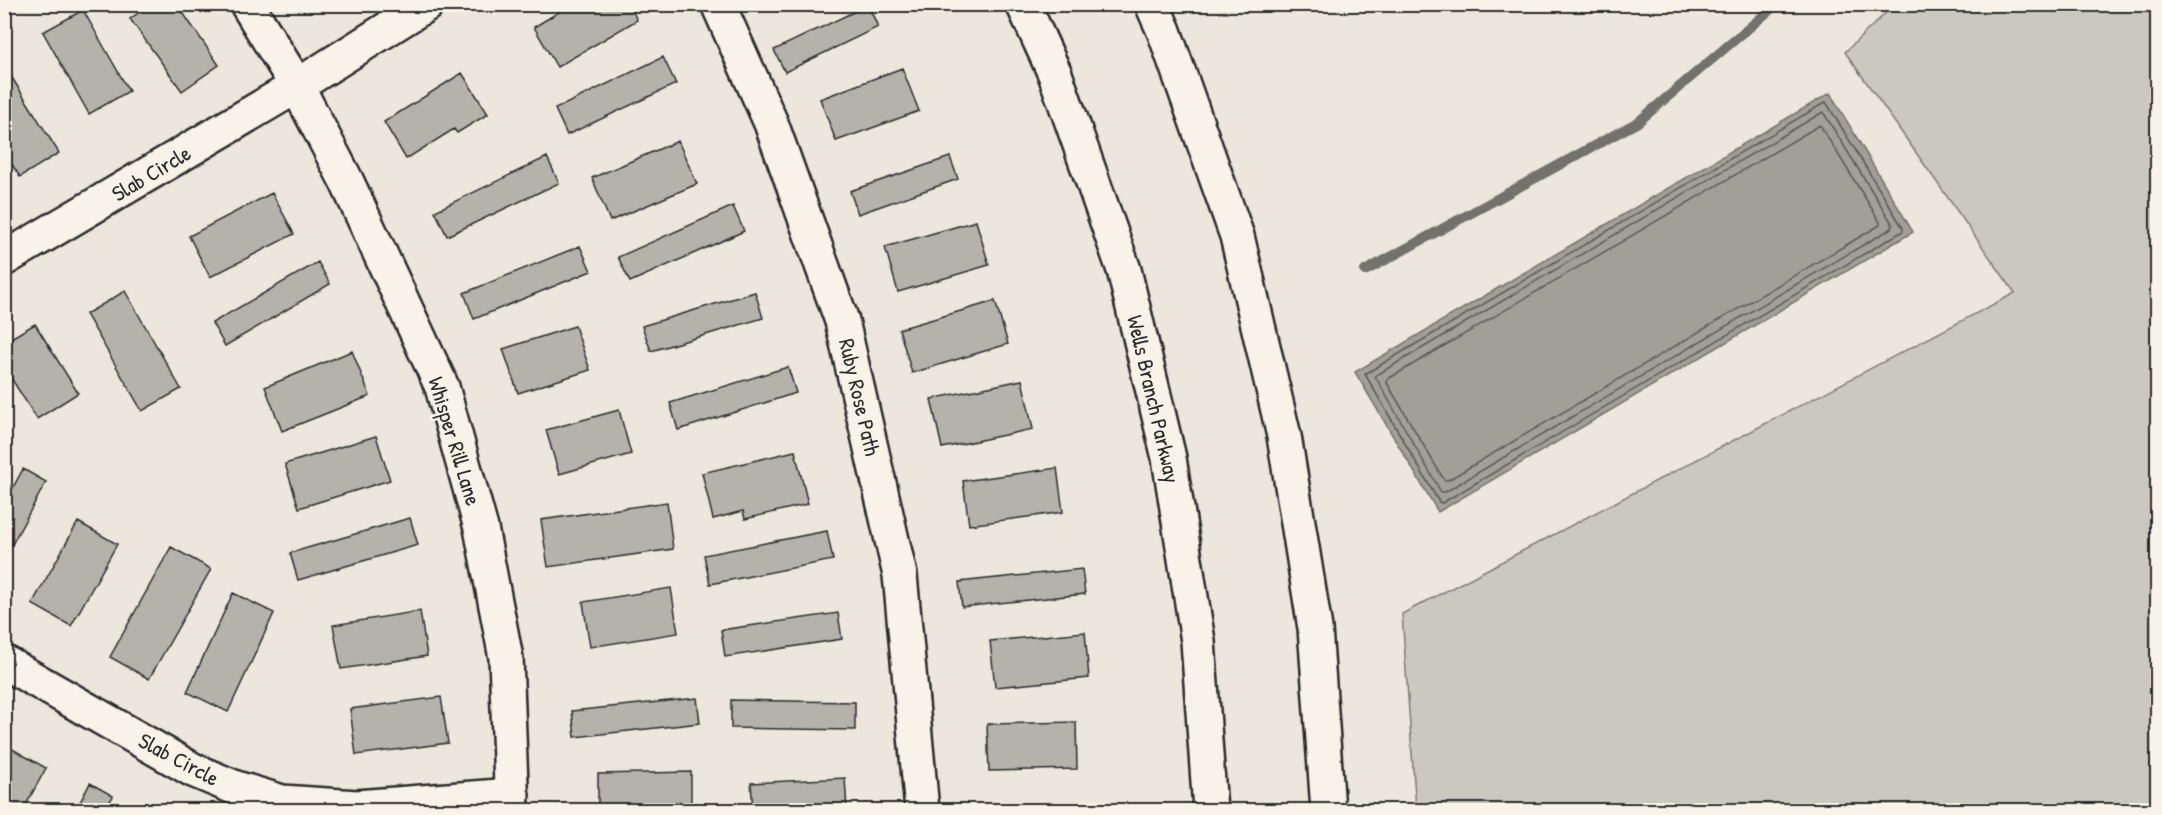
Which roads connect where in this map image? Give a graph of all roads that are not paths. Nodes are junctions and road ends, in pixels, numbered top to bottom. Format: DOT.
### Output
graph roads {
  1 [pos="247,4"];
  2 [pos="427,4"];
  3 [pos="718,4"];
  4 [pos="1023,4"];
  5 [pos="1152,4"];
  6 [pos="297,86"];
  7 [pos="4,259"];
  8 [pos="4,662"];
  9 [pos="512,803"];
  10 [pos="922,810"];
  11 [pos="1210,810"];
  12 [pos="1328,810"];
  1 -- 6 [label="street, Whisper Rill Lane"];
  2 -- 6 [label="street, Slab Circle"];
  3 -- 10 [label="street, Ruby Rose Path"];
  4 -- 11 [label="street, Wells Branch Parkway"];
  5 -- 12 [label="street"];
  6 -- 7 [label="street, Slab Circle"];
  6 -- 9 [label="street, Whisper Rill Lane"];
  8 -- 9 [label="street, Slab Circle"];
}
